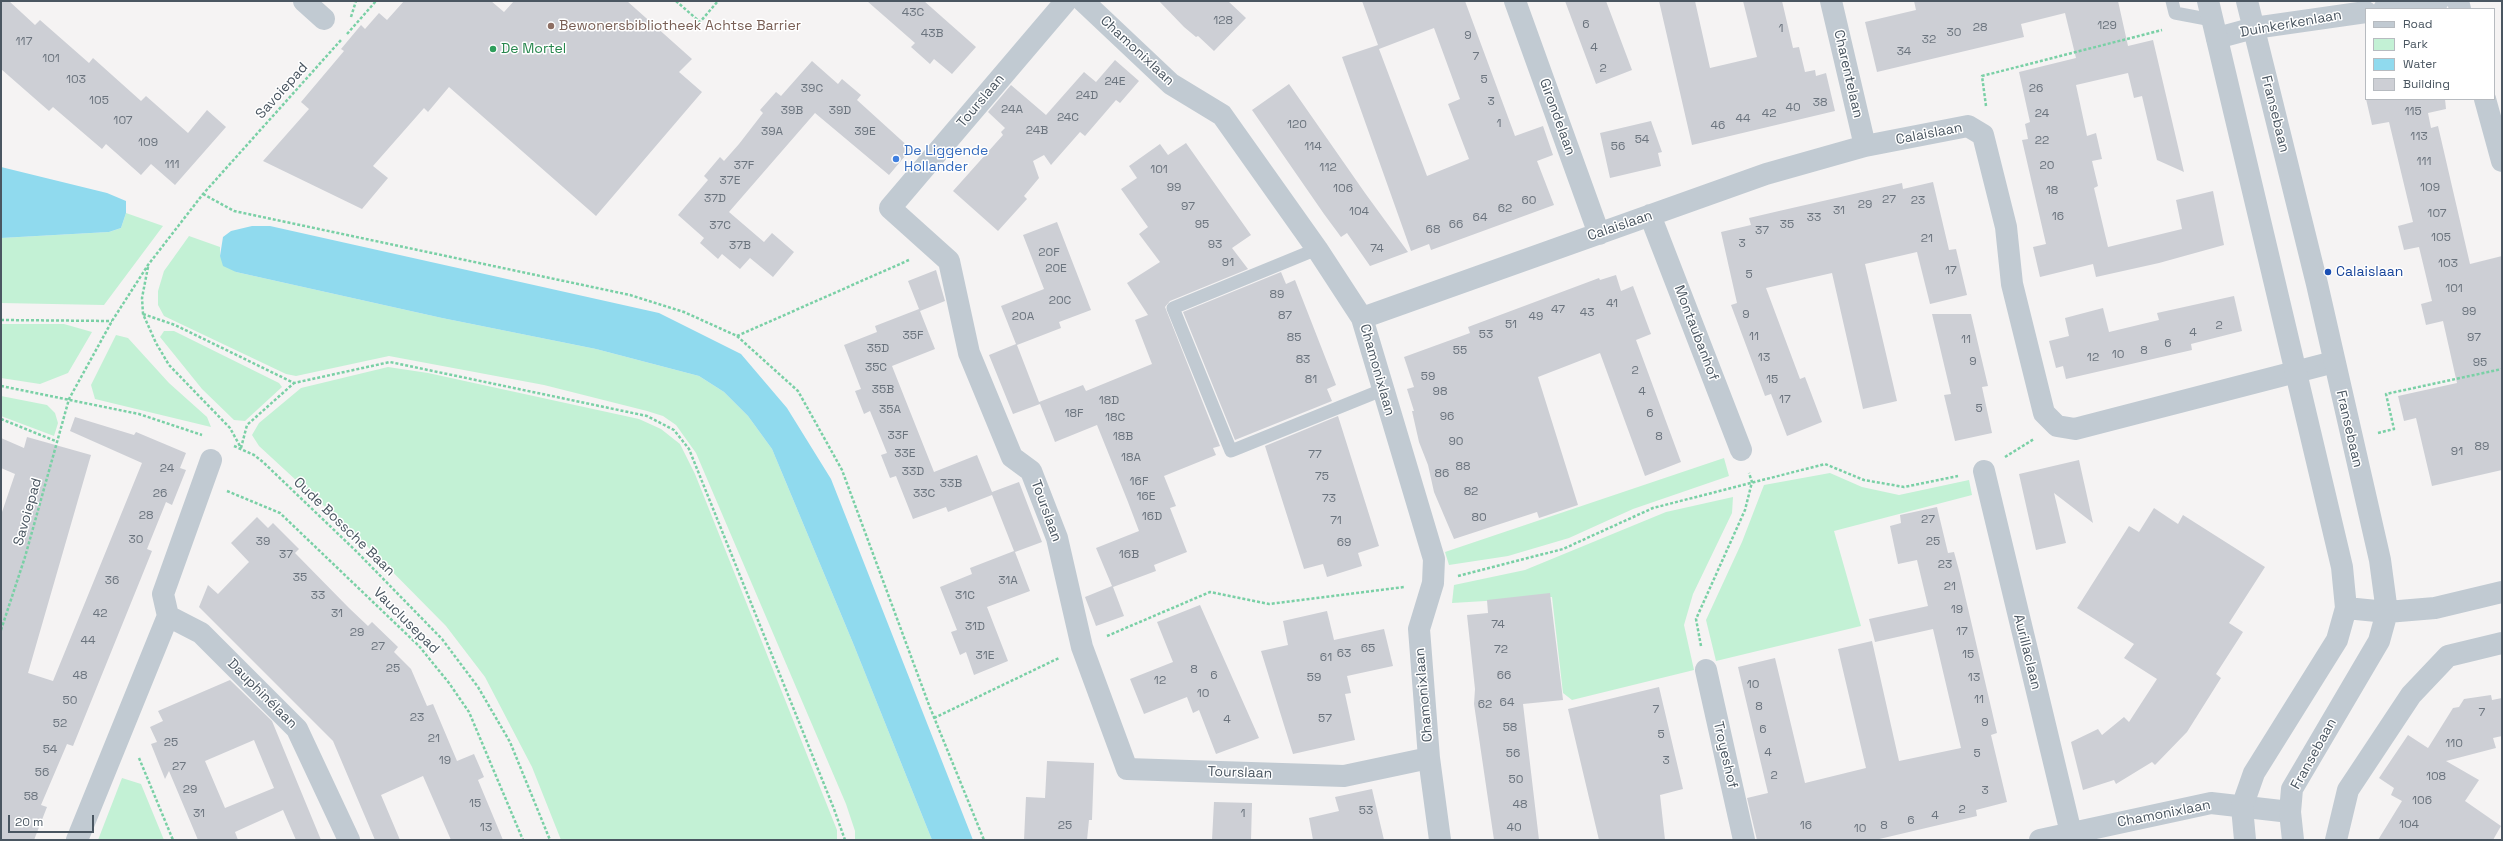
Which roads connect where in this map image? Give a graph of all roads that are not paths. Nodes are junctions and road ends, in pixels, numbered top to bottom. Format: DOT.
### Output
graph roads {
  1 [pos="304,1"];
  2 [pos="1066,1"];
  3 [pos="1083,1"];
  4 [pos="1515,1"];
  5 [pos="1831,1"];
  6 [pos="2247,1"];
  7 [pos="2438,1"];
  8 [pos="2173,7"];
  9 [pos="2391,8"];
  10 [pos="2365,12"];
  11 [pos="324,19"];
  12 [pos="2212,20"];
  13 [pos="2254,28"];
  14 [pos="2485,100"];
  15 [pos="1865,146"];
  16 [pos="2502,161"];
  17 [pos="1650,215"];
  18 [pos="1599,234"];
  19 [pos="1318,250"];
  20 [pos="1362,318"];
  21 [pos="2334,362"];
  22 [pos="2296,372"];
  23 [pos="1382,390"];
  24 [pos="1741,450"];
  25 [pos="211,460"];
  26 [pos="1984,471"];
  27 [pos="2502,592"];
  28 [pos="2346,608"];
  29 [pos="2387,612"];
  30 [pos="168,616"];
  31 [pos="2502,643"];
  32 [pos="1706,670"];
  33 [pos="1430,758"];
  34 [pos="2242,807"];
  35 [pos="2290,812"];
  36 [pos="2071,833"];
  37 [pos="77,840"];
  38 [pos="349,840"];
  39 [pos="1440,840"];
  40 [pos="1744,840"];
  41 [pos="2040,840"];
  42 [pos="2245,840"];
  43 [pos="2292,840"];
  44 [pos="2336,840"];
  1 -- 11 [label="street"];
  2 -- 33 [label="street, Tourslaan"];
  3 -- 19 [label="street, Chamonixlaan"];
  4 -- 18 [label="street, Girondelaan"];
  5 -- 15 [label="street, Charentelaan"];
  6 -- 13 [label="street, Fransebaan"];
  7 -- 9 [label="street"];
  8 -- 12 [label="lane"];
  10 -- 13 [label="street, Duinkerkenlaan"];
  12 -- 13 [label="street, Duinkerkenlaan"];
  12 -- 22 [label="street"];
  13 -- 21 [label="street, Fransebaan"];
  14 -- 16 [label="street"];
  15 -- 17 [label="street, Calaislaan"];
  15 -- 22 [label="street, Calaislaan"];
  17 -- 18 [label="street, Calaislaan"];
  17 -- 24 [label="street, Montaubanhof"];
  18 -- 20 [label="street, Calaislaan"];
  19 -- 20 [label="street, Chamonixlaan"];
  19 -- 23 [label="lane"];
  20 -- 23 [label="street, Chamonixlaan"];
  21 -- 22 [label="street, Calaislaan"];
  21 -- 29 [label="street, Fransebaan"];
  22 -- 28 [label="street"];
  23 -- 33 [label="street, Chamonixlaan"];
  25 -- 30 [label="street"];
  26 -- 36 [label="street, Aurillaclaan"];
  27 -- 29 [label="street"];
  28 -- 29 [label="street"];
  28 -- 34 [label="street"];
  29 -- 35 [label="street, Fransebaan"];
  30 -- 37 [label="street"];
  30 -- 38 [label="street, Dauphinélaan"];
  31 -- 44 [label="street"];
  32 -- 40 [label="street, Troyeshof"];
  33 -- 39 [label="street, Chamonixlaan"];
  34 -- 35 [label="street, Chamonixlaan"];
  34 -- 36 [label="street, Chamonixlaan"];
  34 -- 42 [label="street"];
  35 -- 43 [label="street, Fransebaan"];
  36 -- 41 [label="street, Chamonixlaan"];
}
